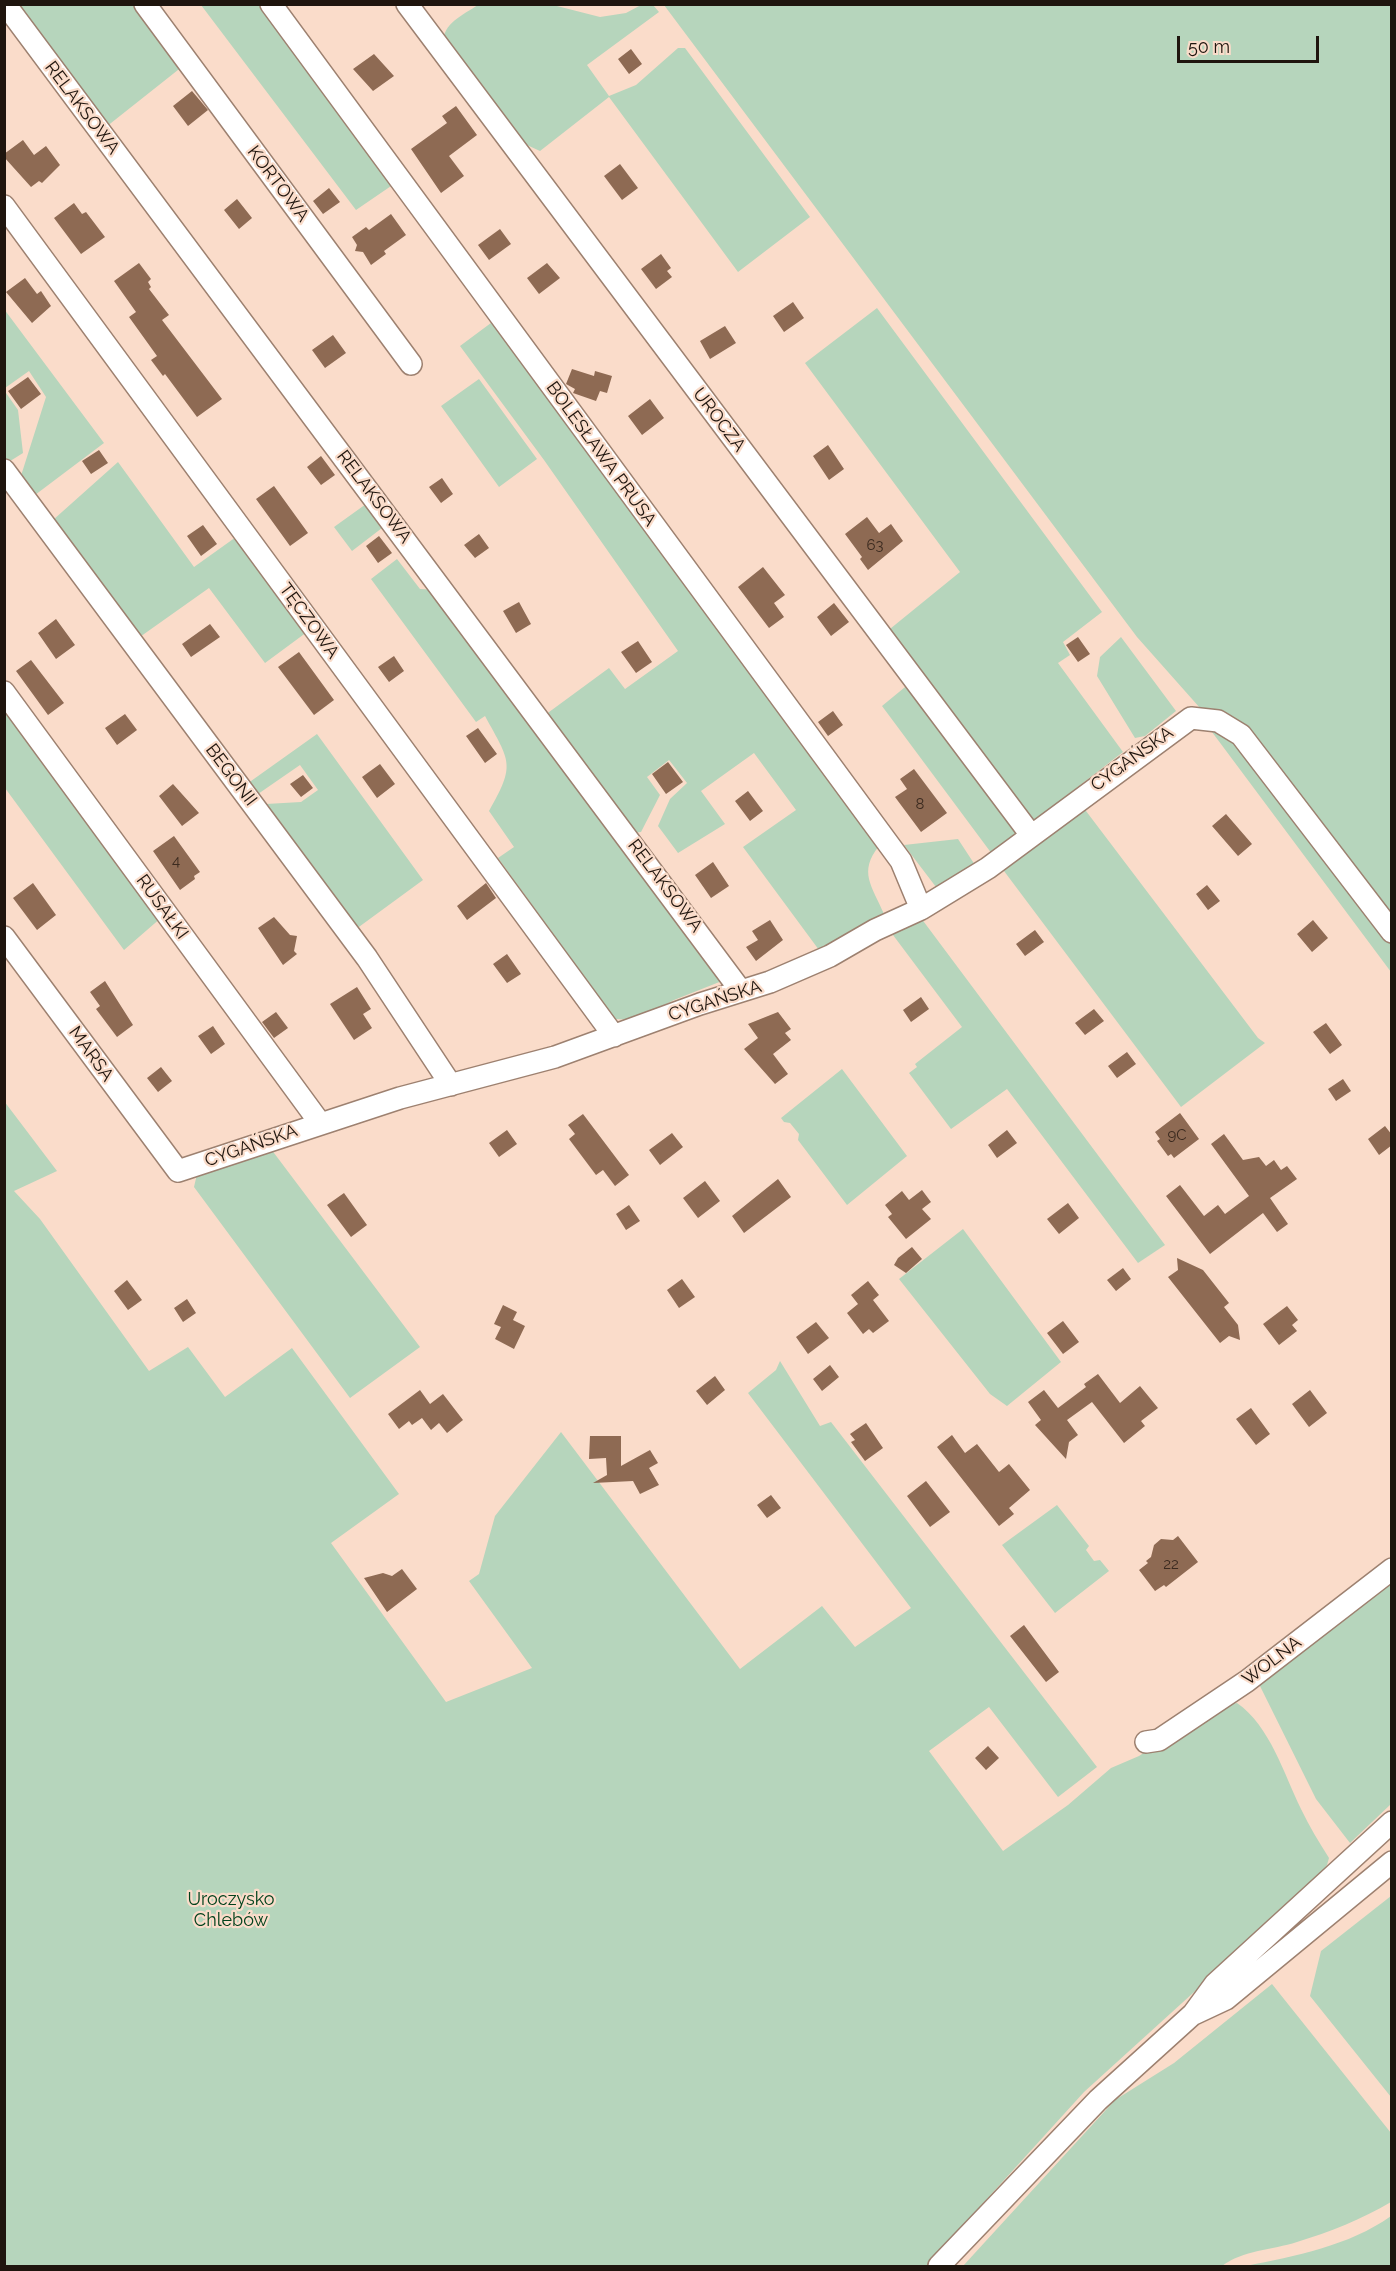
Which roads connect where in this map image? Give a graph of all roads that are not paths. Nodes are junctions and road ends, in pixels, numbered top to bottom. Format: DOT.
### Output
graph roads {
  1 [pos="5,4"];
  2 [pos="145,4"];
  3 [pos="271,4"];
  4 [pos="407,4"];
  5 [pos="4,206"];
  6 [pos="411,364"];
  7 [pos="4,470"];
  8 [pos="4,692"];
  9 [pos="1031,835"];
  10 [pos="921,909"];
  11 [pos="1392,932"];
  12 [pos="4,938"];
  13 [pos="741,991"];
  14 [pos="614,1036"];
  15 [pos="452,1084"];
  16 [pos="320,1123"];
  17 [pos="178,1172"];
  18 [pos="1392,1569"];
  19 [pos="1146,1742"];
  20 [pos="1392,1822"];
  21 [pos="1392,1862"];
  22 [pos="1193,2014"];
  23 [pos="939,2266"];
  1 -- 13 [label="street, RELAKSOWA"];
  2 -- 6 [label="street, KORTOWA"];
  3 -- 10 [label="street, BOLESŁAWA PRUSA"];
  4 -- 9 [label="street, UROCZA"];
  5 -- 14 [label="street, TĘCZOWA"];
  7 -- 15 [label="street, BEGONII"];
  8 -- 16 [label="street, RUSAŁKI"];
  9 -- 10 [label="street, CYGAŃSKA"];
  9 -- 11 [label="street, CYGAŃSKA"];
  10 -- 13 [label="street, CYGAŃSKA"];
  12 -- 17 [label="street, MARSA"];
  13 -- 14 [label="street, CYGAŃSKA"];
  14 -- 15 [label="street, CYGAŃSKA"];
  15 -- 16 [label="street, CYGAŃSKA"];
  16 -- 17 [label="street, CYGAŃSKA"];
  18 -- 19 [label="street, WOLNA"];
  20 -- 22 [label="street"];
  21 -- 22 [label="street"];
  22 -- 23 [label="street"];
}
